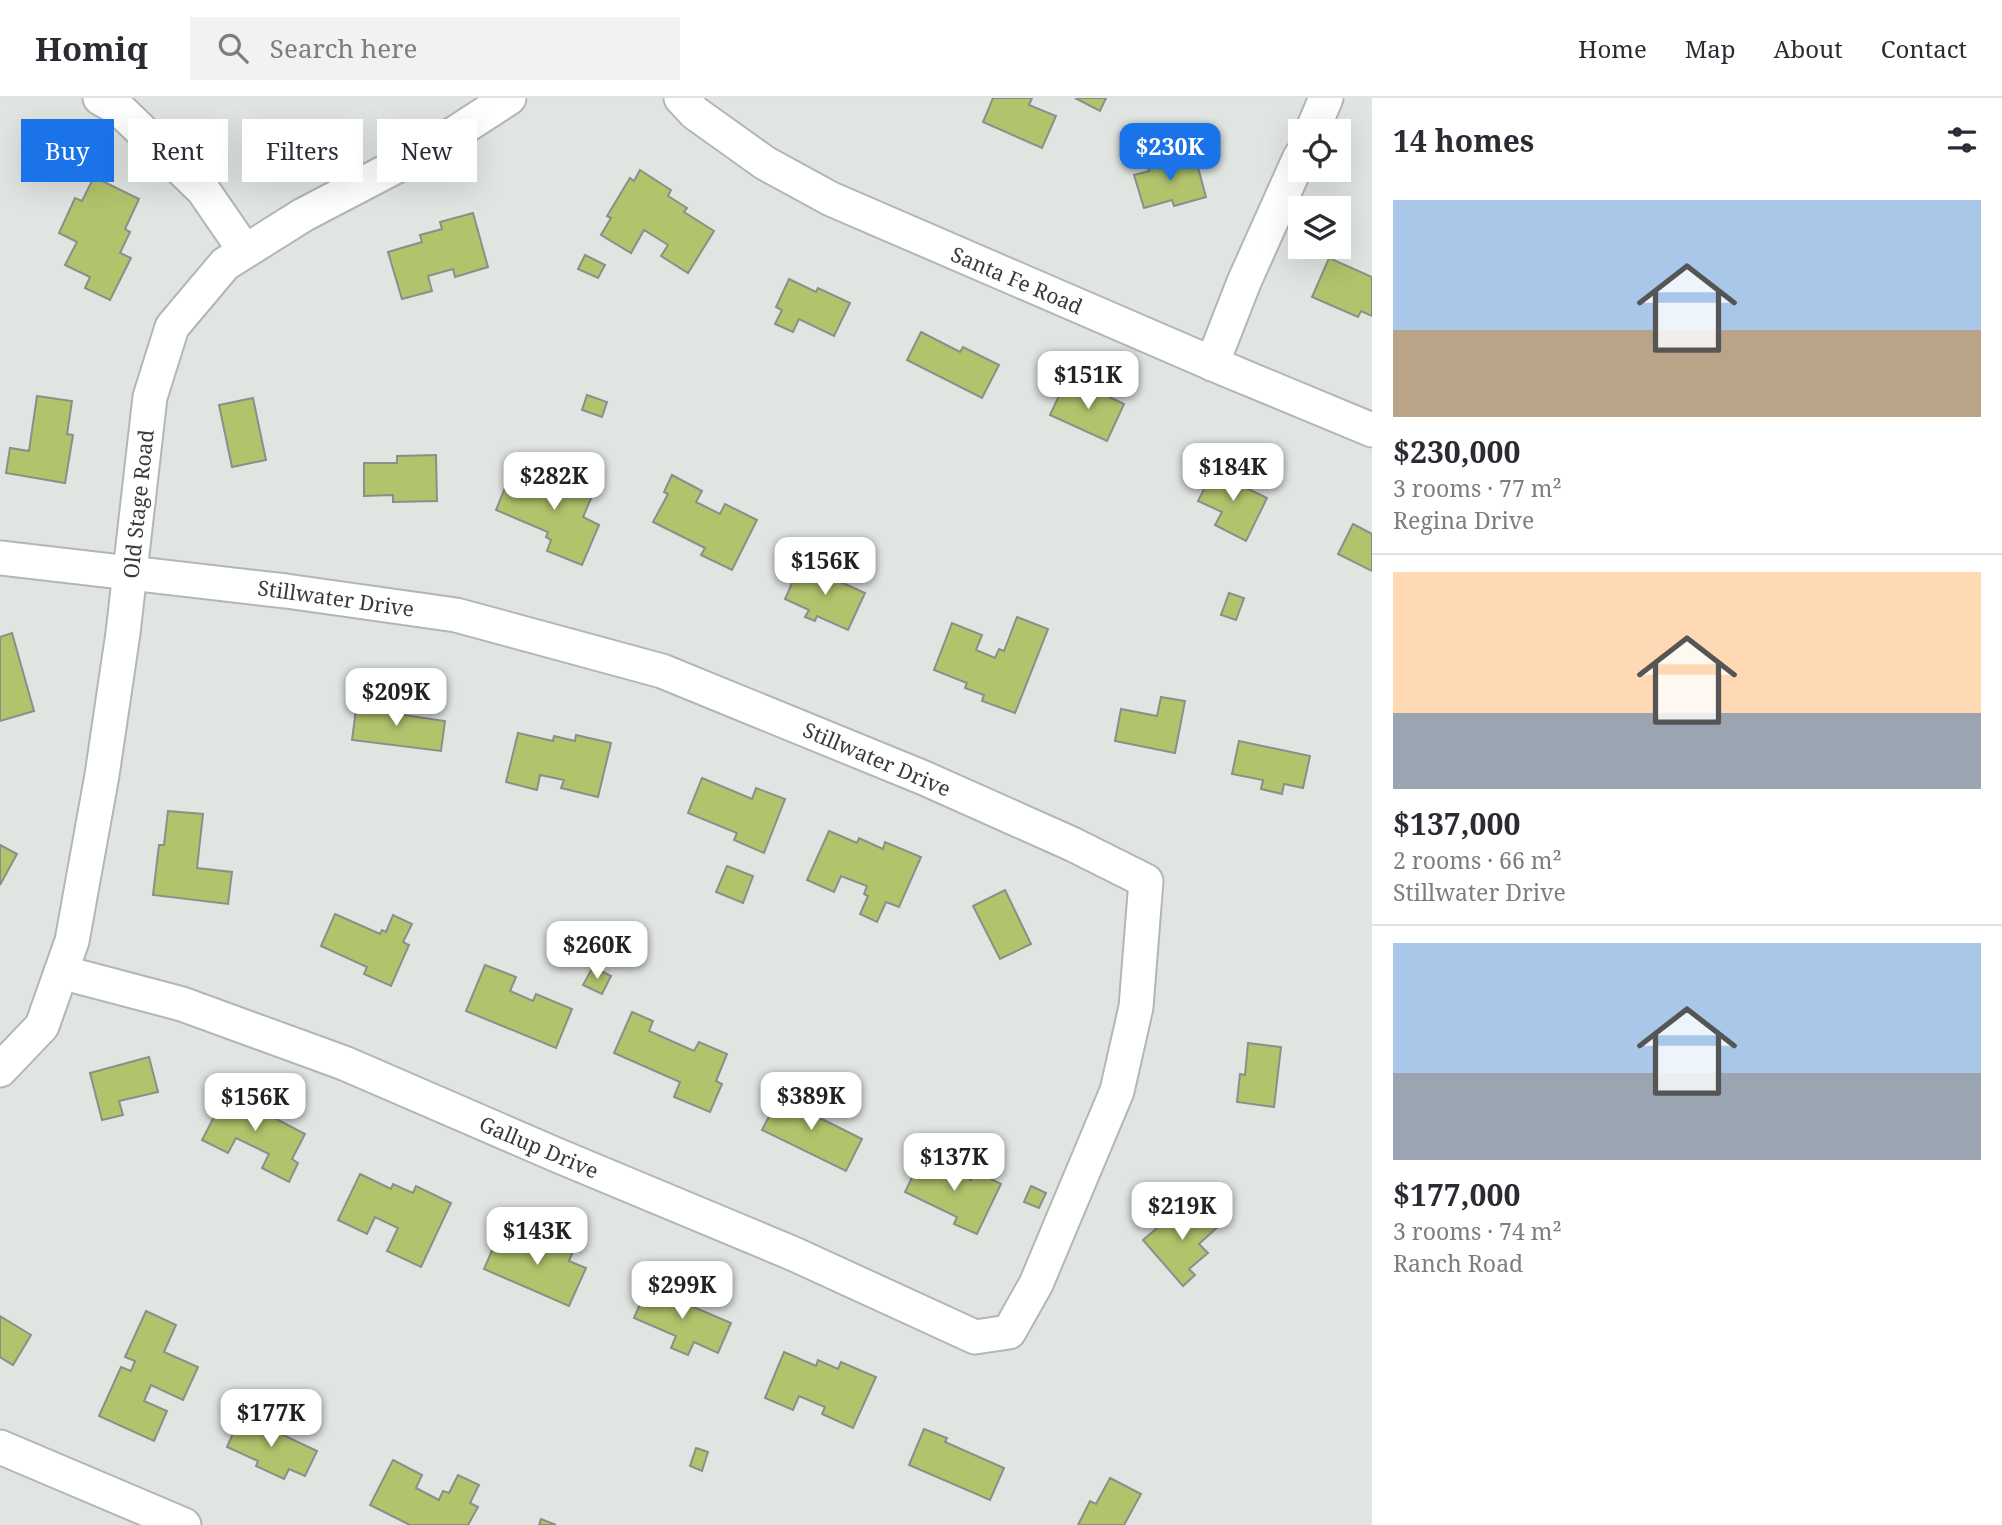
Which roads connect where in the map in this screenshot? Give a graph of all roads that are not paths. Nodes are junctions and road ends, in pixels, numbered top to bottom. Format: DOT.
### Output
graph roads {
  1 [pos="100,98"];
  2 [pos="509,98"];
  3 [pos="681,98"];
  4 [pos="1326,98"];
  5 [pos="1317,119"];
  6 [pos="1289,182"];
  7 [pos="245,251"];
  8 [pos="1212,364"];
  9 [pos="1372,430"];
  10 [pos="0,558"];
  11 [pos="131,573"];
  12 [pos="61,972"];
  13 [pos="0,1070"];
  14 [pos="1009,1332"];
  15 [pos="0,1447"];
  16 [pos="184,1525"];
  1 -- 7 [label="street"];
  2 -- 7 [label="street, Old Stage Road"];
  3 -- 8 [label="street, Santa Fe Road"];
  4 -- 5 [label="street"];
  6 -- 8 [label="street"];
  7 -- 11 [label="street, Old Stage Road"];
  8 -- 9 [label="street, Santa Fe Road"];
  10 -- 11 [label="street"];
  11 -- 12 [label="street, Old Stage Road"];
  11 -- 14 [label="street, Stillwater Drive"];
  12 -- 13 [label="street, Old Stage Road"];
  12 -- 14 [label="street, Gallup Drive"];
  15 -- 16 [label="street"];
}
